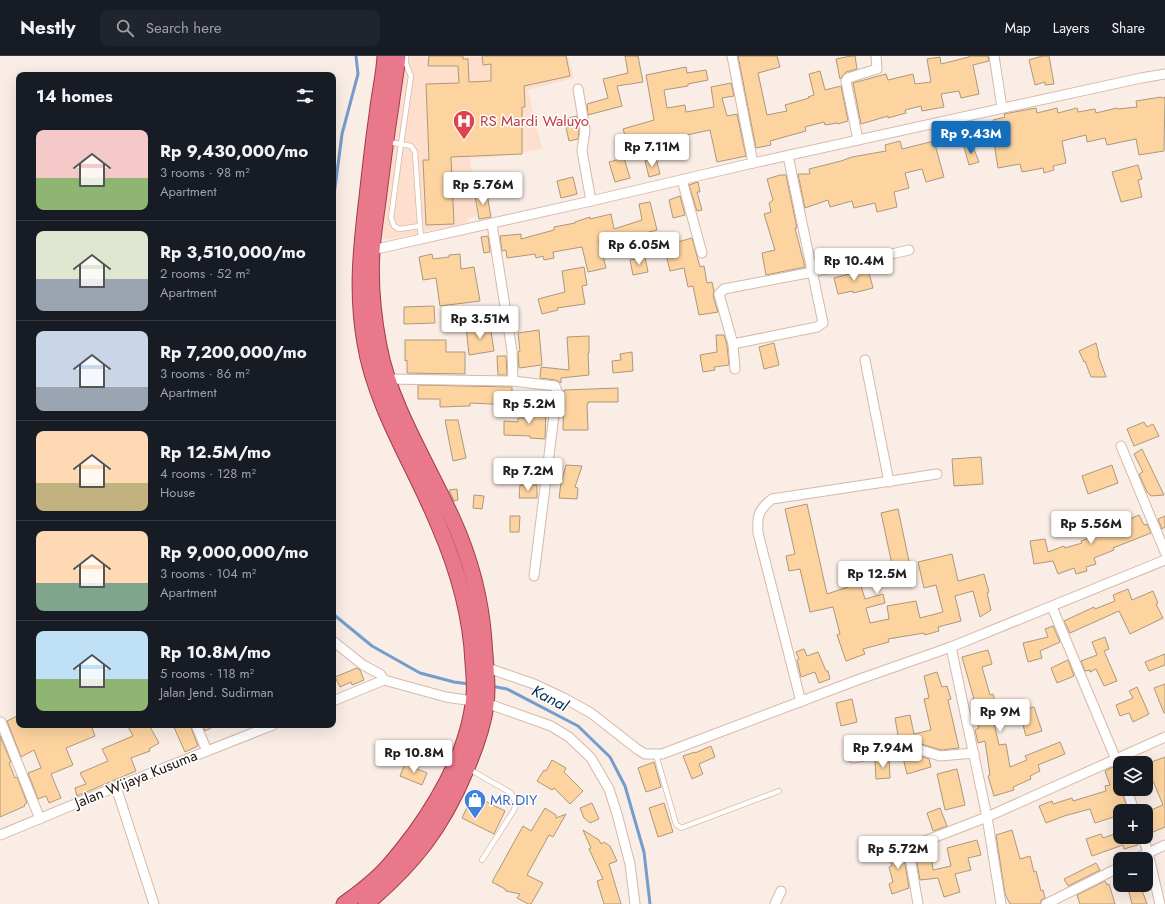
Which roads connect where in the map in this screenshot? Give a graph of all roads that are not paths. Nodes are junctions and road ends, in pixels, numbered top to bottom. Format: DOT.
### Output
graph roads {
  1 [pos="385,56"];
  2 [pos="398,56"];
  3 [pos="406,56"];
  4 [pos="732,56"];
  5 [pos="876,56"];
  6 [pos="994,56"];
  7 [pos="1165,74"];
  8 [pos="578,89"];
  9 [pos="1002,108"];
  10 [pos="858,140"];
  11 [pos="385,142"];
  12 [pos="401,144"];
  13 [pos="788,156"];
  14 [pos="753,163"];
  15 [pos="682,180"];
  16 [pos="591,201"];
  17 [pos="492,224"];
  18 [pos="420,226"];
  19 [pos="421,240"];
  20 [pos="372,250"];
  21 [pos="909,250"];
  22 [pos="702,253"];
  23 [pos="812,272"];
  24 [pos="372,344"];
  25 [pos="733,344"];
  26 [pos="864,360"];
  27 [pos="735,369"];
  28 [pos="387,379"];
  29 [pos="513,381"];
  30 [pos="1121,446"];
  31 [pos="937,474"];
  32 [pos="889,482"];
  33 [pos="1165,552"];
  34 [pos="1165,560"];
  35 [pos="534,576"];
  36 [pos="1052,607"];
  37 [pos="336,643"];
  38 [pos="951,648"];
  39 [pos="480,672"];
  40 [pos="384,680"];
  41 [pos="480,698"];
  42 [pos="336,700"];
  43 [pos="801,702"];
  44 [pos="1,722"];
  45 [pos="197,728"];
  46 [pos="265,728"];
  47 [pos="1165,737"];
  48 [pos="207,751"];
  49 [pos="974,753"];
  50 [pos="656,755"];
  51 [pos="1116,756"];
  52 [pos="1122,756"];
  53 [pos="853,758"];
  54 [pos="1113,760"];
  55 [pos="467,768"];
  56 [pos="116,787"];
  57 [pos="779,791"];
  58 [pos="987,817"];
  59 [pos="40,819"];
  60 [pos="0,835"];
  61 [pos="1165,845"];
  62 [pos="1150,852"];
  63 [pos="482,860"];
  64 [pos="1113,870"];
  65 [pos="1153,874"];
  66 [pos="781,891"];
  67 [pos="154,904"];
  68 [pos="344,904"];
  69 [pos="366,904"];
  70 [pos="635,904"];
  71 [pos="775,904"];
  72 [pos="918,904"];
  73 [pos="1001,904"];
  74 [pos="1046,904"];
  75 [pos="1160,904"];
  1 -- 24 [label="highway"];
  2 -- 11 [label="highway"];
  3 -- 12 [label="lane"];
  4 -- 14 [label="street"];
  5 -- 10 [label="street"];
  6 -- 9 [label="street"];
  7 -- 9 [label="street"];
  8 -- 16 [label="street"];
  9 -- 10 [label="street"];
  10 -- 13 [label="street"];
  11 -- 12 [label="lane"];
  11 -- 20 [label="highway"];
  12 -- 18 [label="lane"];
  12 -- 18 [label="lane"];
  13 -- 14 [label="street"];
  13 -- 23 [label="street"];
  14 -- 15 [label="street"];
  15 -- 16 [label="street"];
  15 -- 22 [label="street"];
  16 -- 17 [label="street"];
  17 -- 19 [label="street"];
  17 -- 29 [label="street"];
  18 -- 19 [label="lane"];
  19 -- 20 [label="street"];
  20 -- 24 [label="highway"];
  21 -- 23 [label="street"];
  23 -- 25 [label="street"];
  23 -- 25 [label="street"];
  24 -- 28 [label="highway"];
  24 -- 39 [label="highway"];
  25 -- 27 [label="street"];
  26 -- 32 [label="street"];
  28 -- 29 [label="street"];
  28 -- 39 [label="highway"];
  29 -- 35 [label="street"];
  30 -- 33 [label="street"];
  31 -- 32 [label="street"];
  32 -- 43 [label="street"];
  34 -- 36 [label="street"];
  36 -- 38 [label="street"];
  36 -- 51 [label="street"];
  37 -- 40 [label="street"];
  38 -- 43 [label="street"];
  38 -- 49 [label="street"];
  39 -- 41 [label="highway"];
  39 -- 50 [label="street"];
  40 -- 41 [label="street"];
  40 -- 42 [label="street"];
  41 -- 55 [label="highway"];
  41 -- 68 [label="highway"];
  41 -- 70 [label="street"];
  43 -- 50 [label="street"];
  44 -- 59 [label="street"];
  45 -- 48 [label="street"];
  46 -- 48 [label="street, Jalan Wijaya Kusuma"];
  47 -- 52 [label="street"];
  48 -- 56 [label="street, Jalan Wijaya Kusuma"];
  49 -- 53 [label="street"];
  49 -- 58 [label="street"];
  50 -- 57 [label="lane"];
  54 -- 58 [label="street"];
  55 -- 63 [label="lane"];
  55 -- 69 [label="highway"];
  56 -- 59 [label="street, Jalan Wijaya Kusuma"];
  56 -- 67 [label="street"];
  58 -- 72 [label="street"];
  58 -- 73 [label="street"];
  59 -- 60 [label="street, Jalan Wijaya Kusuma"];
  61 -- 62 [label="street"];
  64 -- 74 [label="street"];
  65 -- 75 [label="street"];
  66 -- 71 [label="street"];
}
